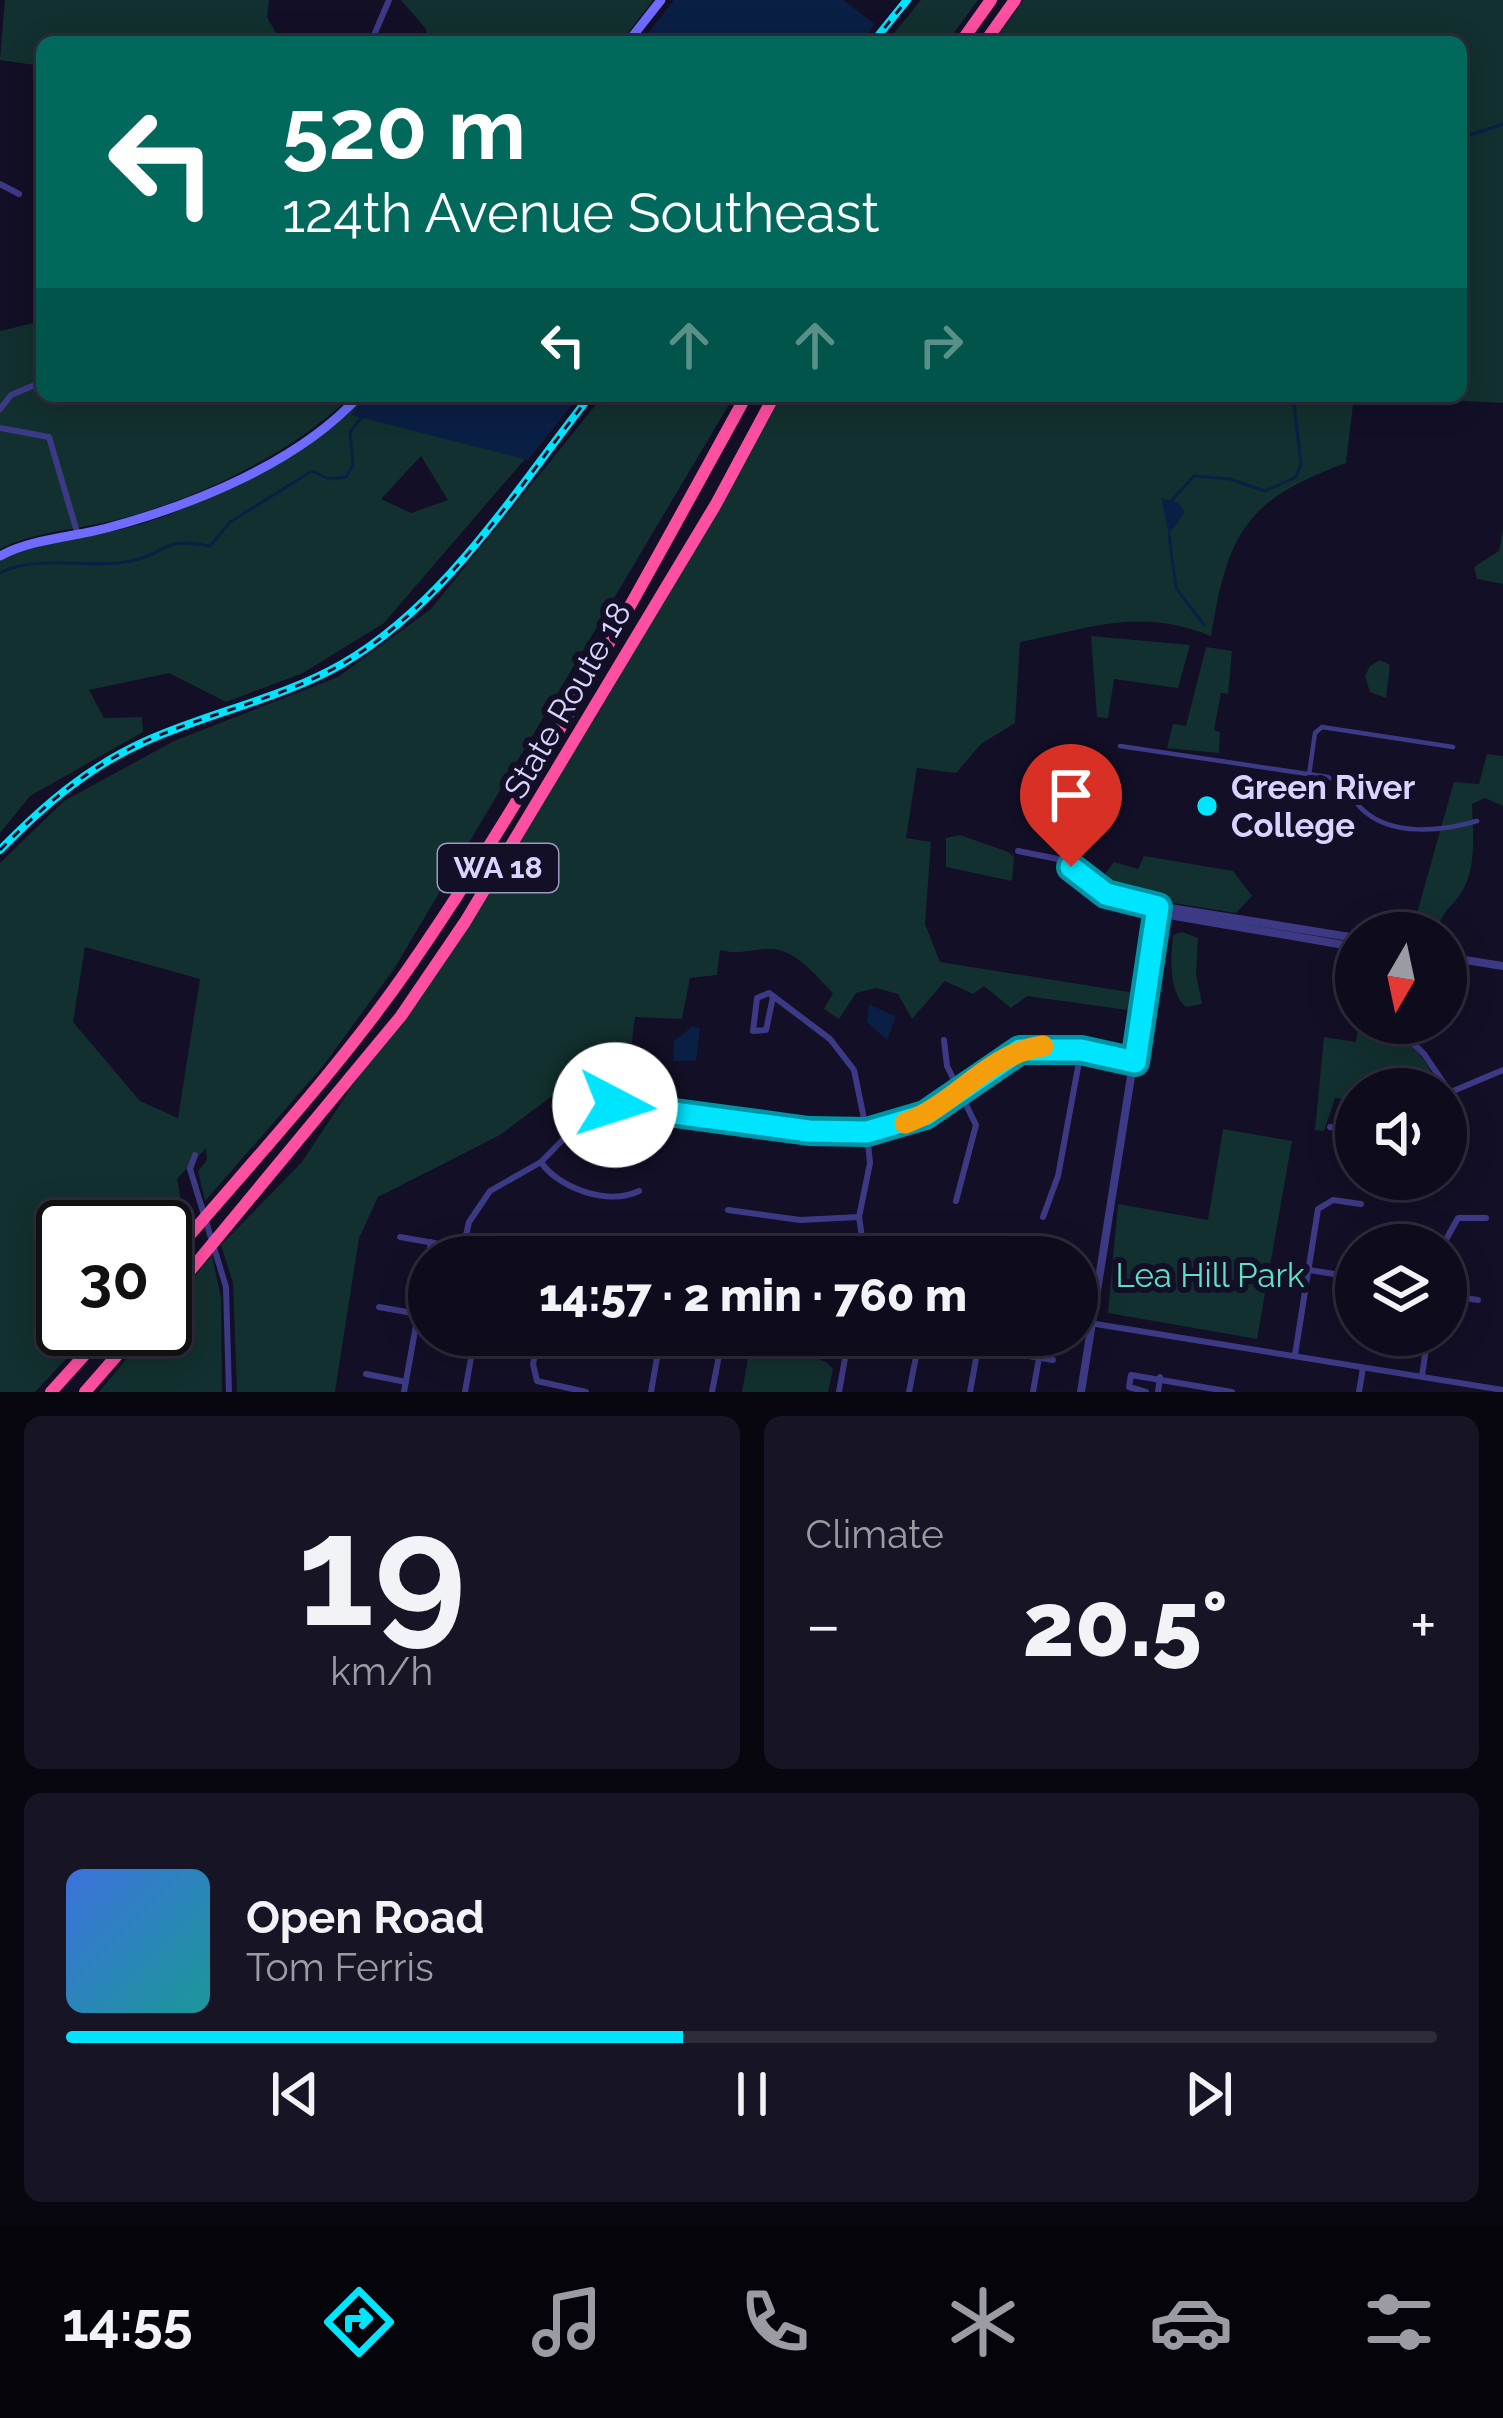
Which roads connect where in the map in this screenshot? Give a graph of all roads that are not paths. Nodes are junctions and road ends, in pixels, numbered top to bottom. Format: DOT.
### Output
graph roads {
  1 [pos="388,0"];
  2 [pos="662,0"];
  3 [pos="991,0"];
  4 [pos="1015,0"];
  5 [pos="373,36"];
  6 [pos="633,36"];
  7 [pos="965,36"];
  8 [pos="989,36"];
  9 [pos="0,184"];
  10 [pos="20,194"];
  11 [pos="36,384"];
  12 [pos="351,402"];
  13 [pos="743,402"];
  14 [pos="771,402"];
  15 [pos="0,409"];
  16 [pos="0,428"];
  17 [pos="78,536"];
  18 [pos="0,556"];
  19 [pos="1120,746"];
  20 [pos="1454,747"];
  21 [pos="1309,775"];
  22 [pos="1477,821"];
  23 [pos="1018,851"];
  24 [pos="1158,910"];
  25 [pos="1335,939"];
  26 [pos="1467,960"];
  27 [pos="1503,966"];
  28 [pos="773,997"];
  29 [pos="944,1040"];
  30 [pos="1414,1044"];
  31 [pos="1081,1050"];
  32 [pos="1136,1057"];
  33 [pos="1432,1068"];
  34 [pos="1503,1070"];
  35 [pos="1467,1084"];
  36 [pos="963,1093"];
  37 [pos="1330,1127"];
  38 [pos="1335,1128"];
  39 [pos="867,1132"];
  40 [pos="195,1155"];
  41 [pos="541,1162"];
  42 [pos="639,1191"];
  43 [pos="956,1201"];
  44 [pos="1361,1204"];
  45 [pos="728,1210"];
  46 [pos="859,1216"];
  47 [pos="1043,1217"];
  48 [pos="1486,1218"];
  49 [pos="1455,1224"];
  50 [pos="192,1233"];
  51 [pos="468,1236"];
  52 [pos="862,1236"];
  53 [pos="400,1237"];
  54 [pos="408,1239"];
  55 [pos="192,1268"];
  56 [pos="1309,1270"];
  57 [pos="1335,1274"];
  58 [pos="1098,1288"];
  59 [pos="1467,1298"];
  60 [pos="1478,1300"];
  61 [pos="380,1307"];
  62 [pos="408,1312"];
  63 [pos="1098,1325"];
  64 [pos="84,1356"];
  65 [pos="116,1356"];
  66 [pos="411,1356"];
  67 [pos="471,1356"];
  68 [pos="536,1356"];
  69 [pos="657,1356"];
  70 [pos="718,1356"];
  71 [pos="845,1356"];
  72 [pos="916,1356"];
  73 [pos="976,1356"];
  74 [pos="1028,1356"];
  75 [pos="1087,1356"];
  76 [pos="1294,1356"];
  77 [pos="1425,1356"];
  78 [pos="1039,1358"];
  79 [pos="1053,1360"];
  80 [pos="1363,1368"];
  81 [pos="366,1375"];
  82 [pos="1422,1376"];
  83 [pos="1160,1377"];
  84 [pos="406,1382"];
  85 [pos="1503,1390"];
  86 [pos="51,1392"];
  87 [pos="85,1392"];
  88 [pos="229,1392"];
  89 [pos="404,1392"];
  90 [pos="465,1392"];
  91 [pos="586,1392"];
  92 [pos="651,1392"];
  93 [pos="712,1392"];
  94 [pos="839,1392"];
  95 [pos="909,1392"];
  96 [pos="970,1392"];
  97 [pos="1033,1392"];
  98 [pos="1081,1392"];
  99 [pos="1146,1392"];
  100 [pos="1158,1392"];
  101 [pos="1232,1392"];
  102 [pos="1359,1392"];
  1 -- 5 [label="street"];
  2 -- 6 [label="main road"];
  3 -- 7 [label="highway"];
  4 -- 8 [label="highway"];
  9 -- 10 [label="street"];
  11 -- 15 [label="street"];
  12 -- 17 [label="main road"];
  13 -- 50 [label="highway, State Route 18 / WA 18"];
  14 -- 55 [label="highway, State Route 18 / WA 18"];
  16 -- 17 [label="street"];
  17 -- 18 [label="main road"];
  19 -- 21 [label="street"];
  20 -- 21 [label="street"];
  21 -- 22 [label="street"];
  23 -- 24 [label="street"];
  24 -- 25 [label="street"];
  24 -- 32 [label="street"];
  26 -- 27 [label="street"];
  28 -- 28 [label="street"];
  28 -- 39 [label="street"];
  29 -- 36 [label="street"];
  30 -- 33 [label="street"];
  31 -- 32 [label="street"];
  31 -- 36 [label="street"];
  31 -- 47 [label="street"];
  32 -- 58 [label="street"];
  34 -- 35 [label="street"];
  36 -- 39 [label="street"];
  36 -- 43 [label="street"];
  37 -- 38 [label="street"];
  39 -- 41 [label="street"];
  39 -- 46 [label="street"];
  40 -- 88 [label="street"];
  41 -- 42 [label="street"];
  41 -- 51 [label="street"];
  44 -- 56 [label="street"];
  45 -- 46 [label="street"];
  46 -- 52 [label="street"];
  48 -- 49 [label="street"];
  53 -- 54 [label="street"];
  56 -- 57 [label="street"];
  56 -- 76 [label="street"];
  59 -- 60 [label="street"];
  61 -- 62 [label="street"];
  63 -- 76 [label="street"];
  64 -- 86 [label="highway"];
  65 -- 87 [label="highway"];
  66 -- 84 [label="street"];
  67 -- 90 [label="street"];
  68 -- 91 [label="street"];
  69 -- 92 [label="street"];
  70 -- 93 [label="street"];
  71 -- 94 [label="street"];
  72 -- 95 [label="street"];
  73 -- 96 [label="street"];
  74 -- 78 [label="street"];
  75 -- 98 [label="street"];
  76 -- 80 [label="street"];
  77 -- 82 [label="street"];
  78 -- 79 [label="street"];
  78 -- 97 [label="street"];
  80 -- 82 [label="street"];
  80 -- 102 [label="street"];
  81 -- 84 [label="street"];
  82 -- 85 [label="street"];
  83 -- 99 [label="street"];
  83 -- 100 [label="street"];
  83 -- 101 [label="street"];
  84 -- 89 [label="street"];
}
